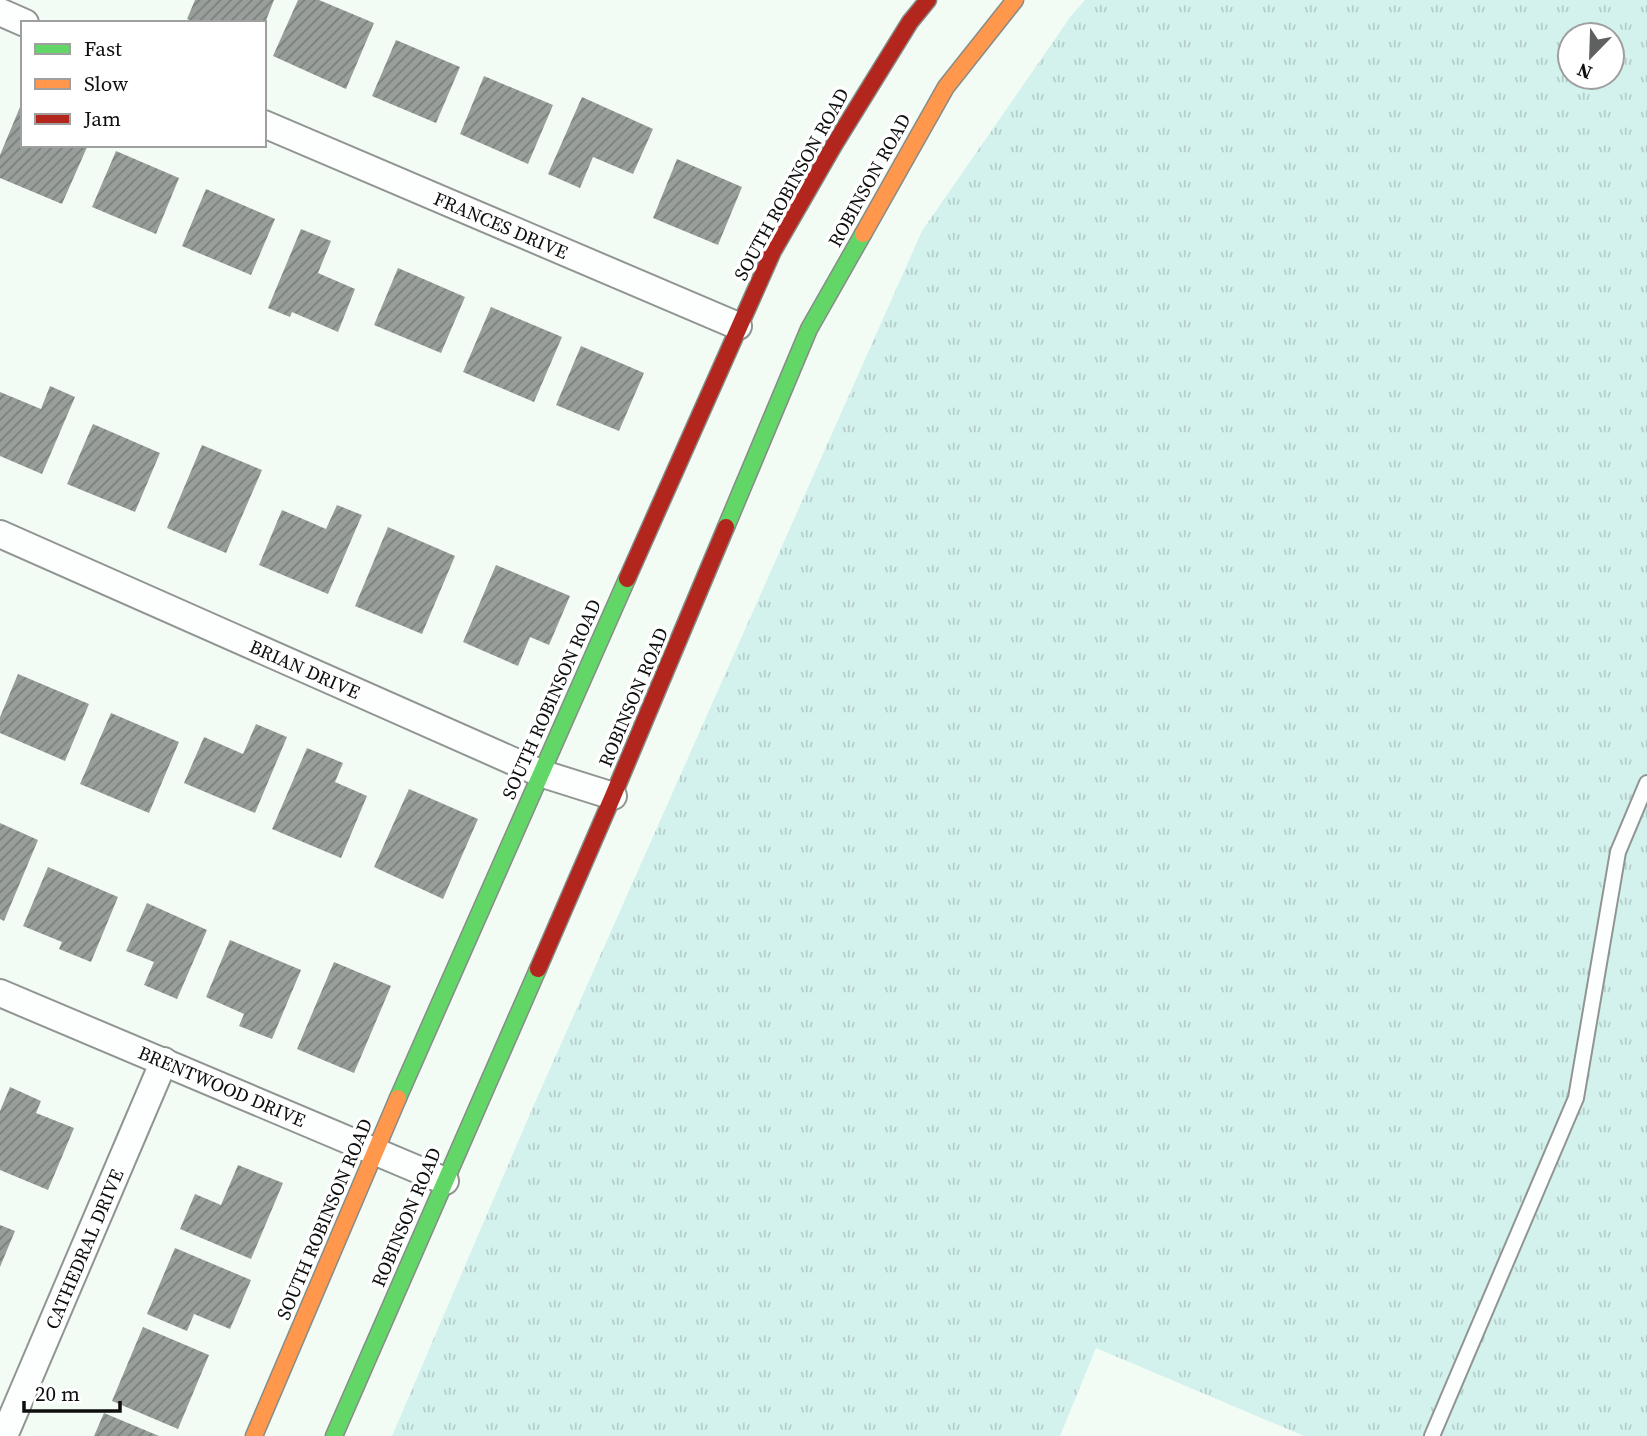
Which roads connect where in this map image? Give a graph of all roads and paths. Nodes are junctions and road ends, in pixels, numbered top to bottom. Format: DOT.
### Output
graph roads {
  1 [pos="928,0"];
  2 [pos="1015,0"];
  3 [pos="0,12"];
  4 [pos="21,21"];
  5 [pos="266,125"];
  6 [pos="738,327"];
  7 [pos="0,534"];
  8 [pos="540,773"];
  9 [pos="1647,783"];
  10 [pos="614,796"];
  11 [pos="0,993"];
  12 [pos="163,1061"];
  13 [pos="375,1151"];
  14 [pos="445,1181"];
  15 [pos="4,1436"];
  16 [pos="254,1436"];
  17 [pos="334,1436"];
  18 [pos="1433,1436"];
  1 -- 6 [label="street, SOUTH ROBINSON ROAD"];
  2 -- 10 [label="street, ROBINSON ROAD"];
  3 -- 4 [label="street"];
  5 -- 6 [label="street, FRANCES DRIVE"];
  6 -- 8 [label="street, SOUTH ROBINSON ROAD"];
  7 -- 8 [label="street, BRIAN DRIVE"];
  8 -- 10 [label="street, BRIAN DRIVE"];
  8 -- 13 [label="street, SOUTH ROBINSON ROAD"];
  9 -- 18 [label="lane"];
  10 -- 14 [label="street, ROBINSON ROAD"];
  11 -- 12 [label="street, BRENTWOOD DRIVE"];
  12 -- 13 [label="street, BRENTWOOD DRIVE"];
  12 -- 15 [label="street, CATHEDRAL DRIVE"];
  13 -- 14 [label="street, BRENTWOOD DRIVE"];
  13 -- 16 [label="street, SOUTH ROBINSON ROAD"];
  14 -- 17 [label="street, ROBINSON ROAD"];
}
